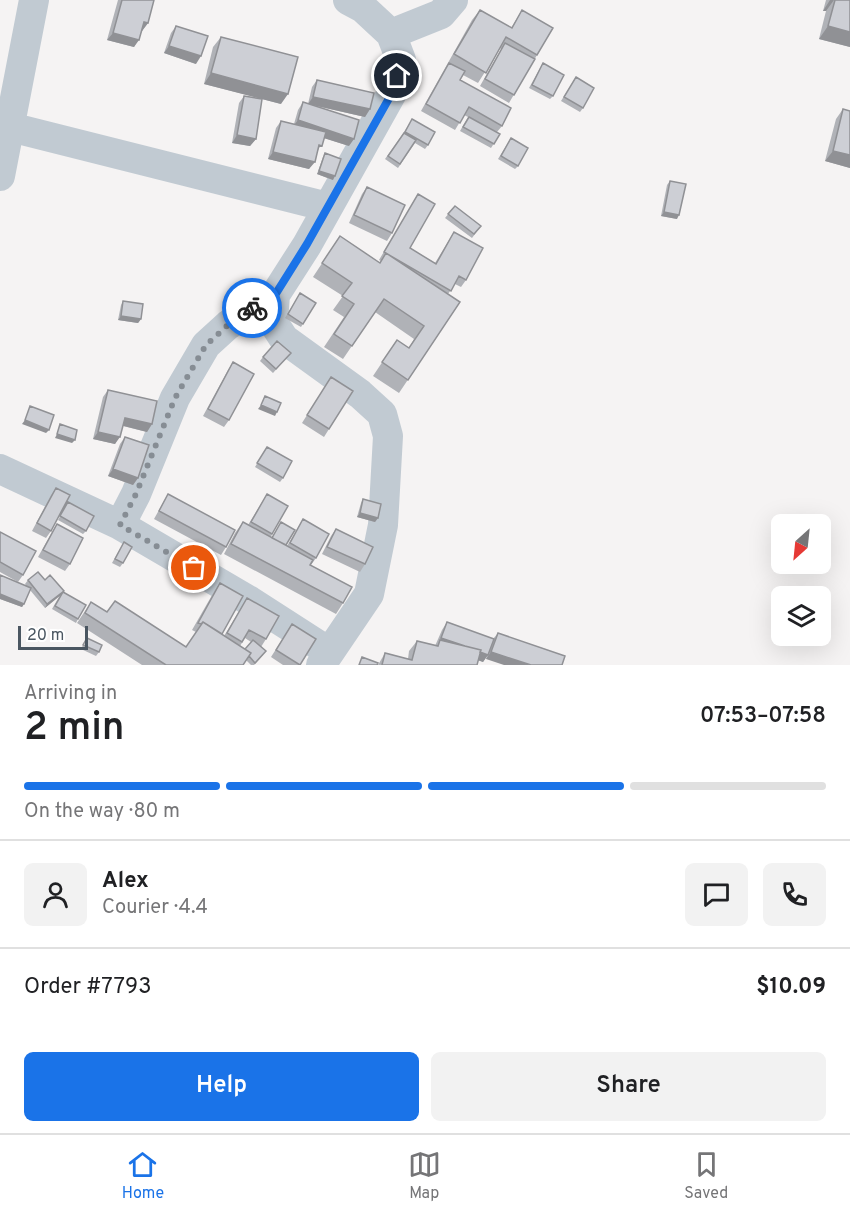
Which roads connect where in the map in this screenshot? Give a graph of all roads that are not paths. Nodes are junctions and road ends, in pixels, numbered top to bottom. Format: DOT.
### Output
graph roads {
  1 [pos="34,0"];
  2 [pos="348,0"];
  3 [pos="453,0"];
  4 [pos="391,34"];
  5 [pos="10,127"];
  6 [pos="0,176"];
  7 [pos="328,207"];
  8 [pos="275,295"];
  9 [pos="0,469"];
  10 [pos="120,525"];
  11 [pos="326,659"];
  1 -- 5 [label="street"];
  2 -- 4 [label="street"];
  3 -- 4 [label="street"];
  4 -- 7 [label="street"];
  5 -- 6 [label="street"];
  5 -- 7 [label="street"];
  7 -- 8 [label="street"];
  8 -- 10 [label="street"];
  8 -- 11 [label="street"];
  9 -- 10 [label="street"];
  10 -- 11 [label="street"];
}
